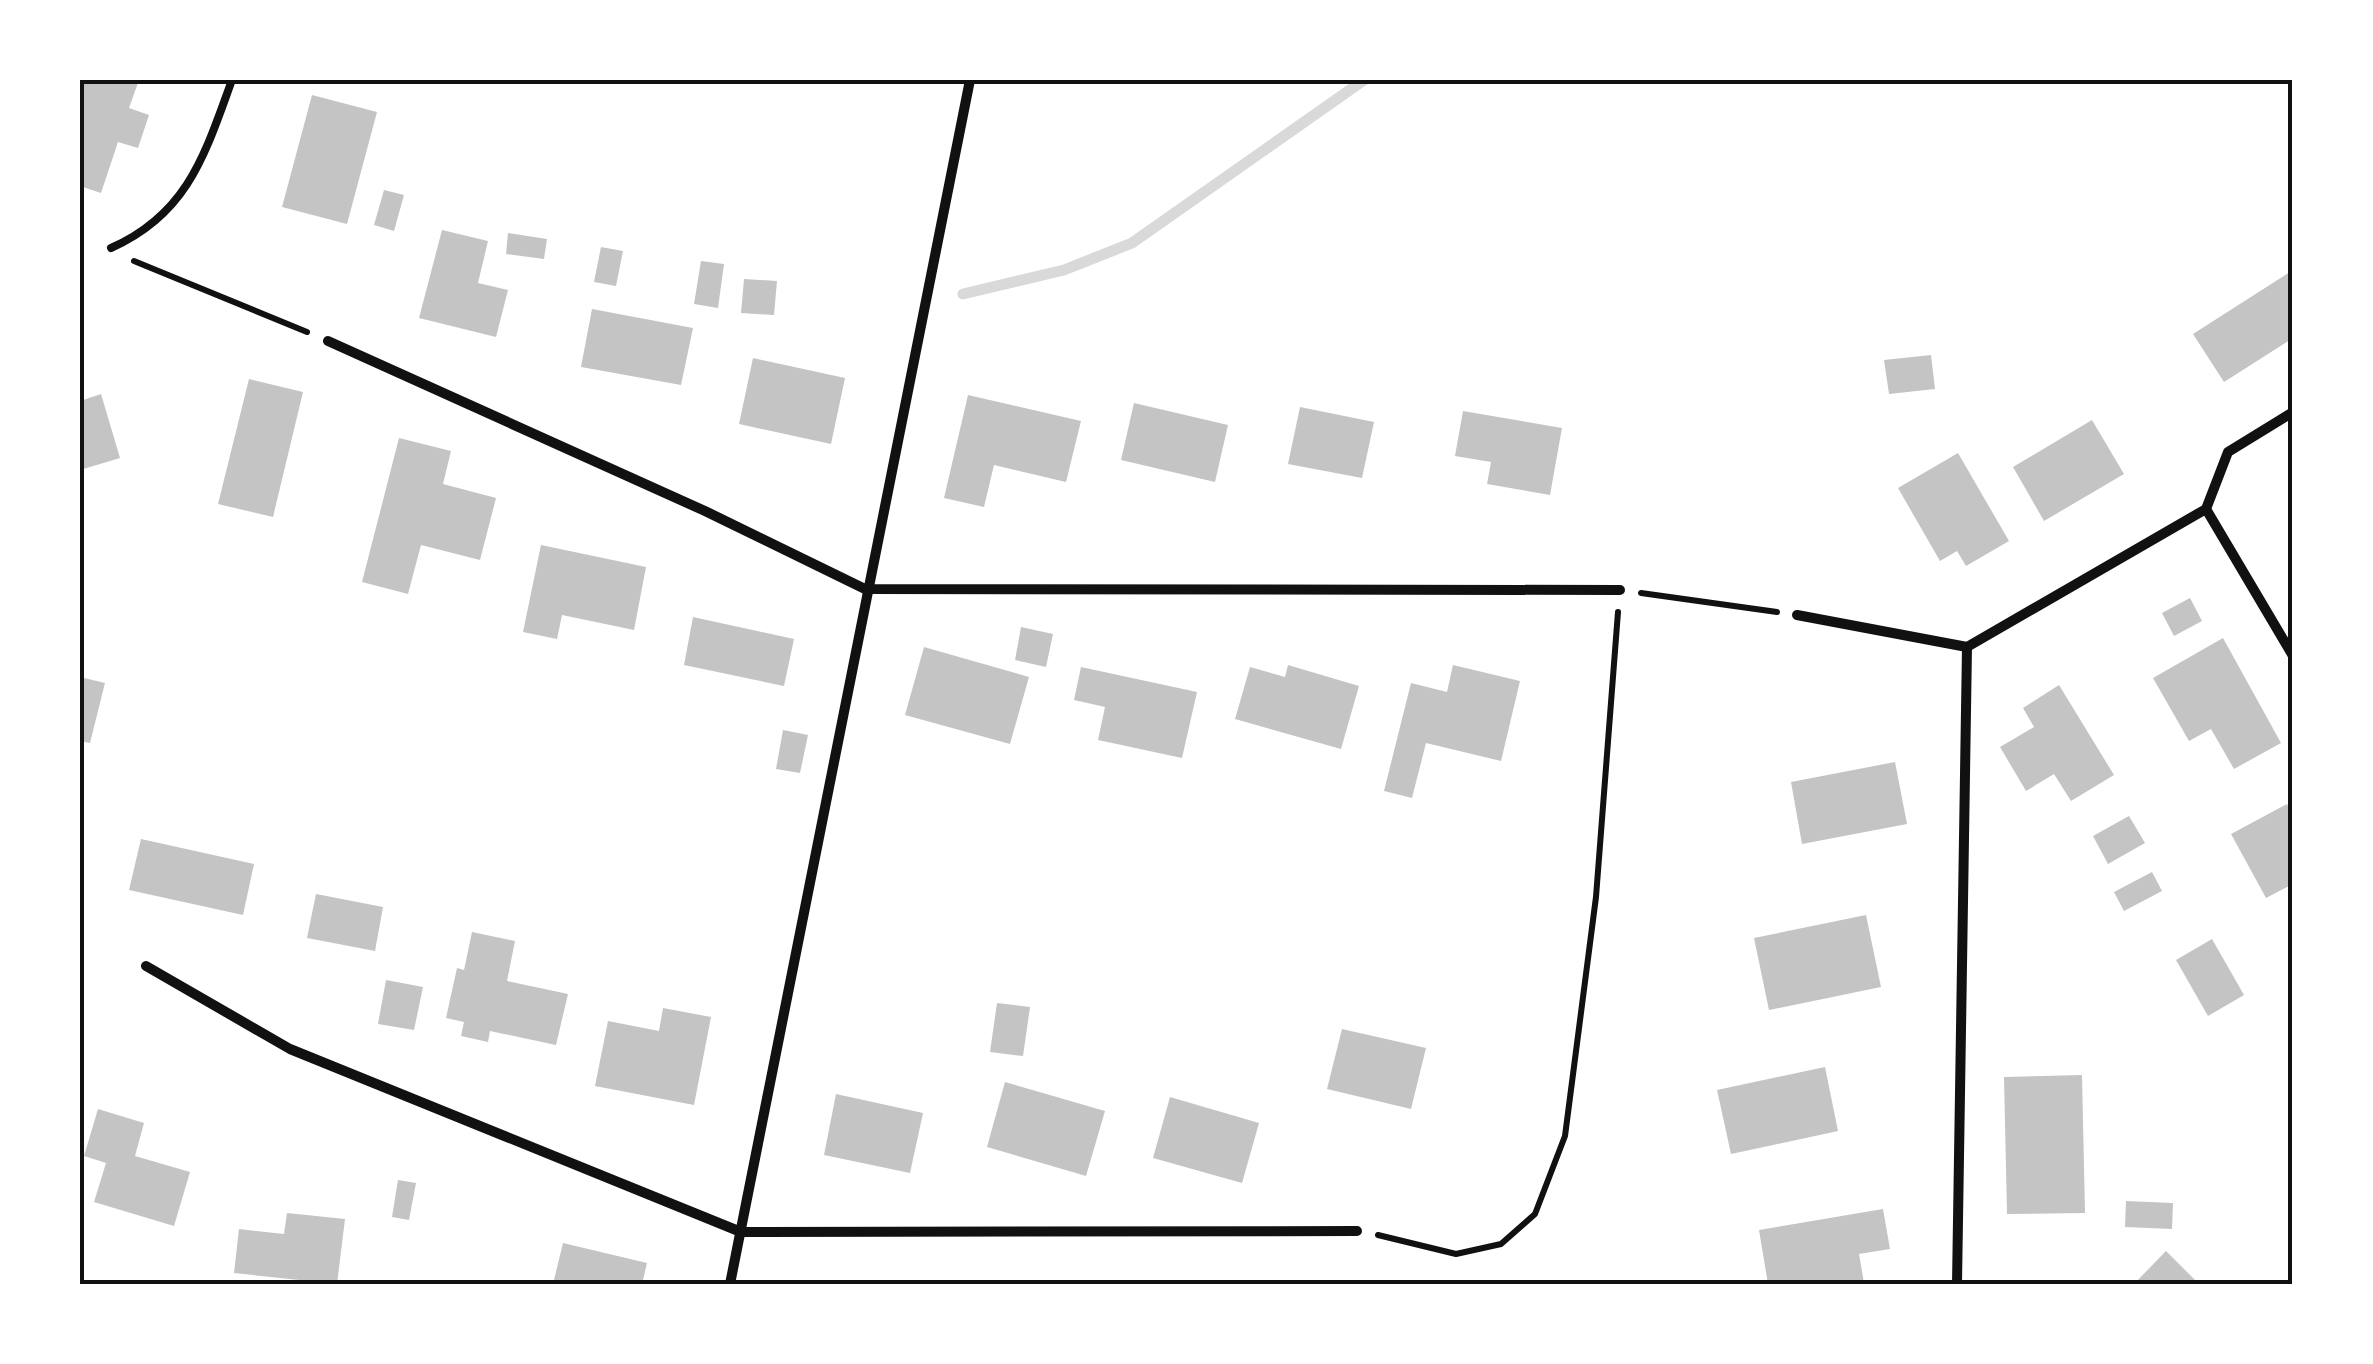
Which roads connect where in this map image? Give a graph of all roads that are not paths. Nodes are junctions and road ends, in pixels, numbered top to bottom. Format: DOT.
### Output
graph roads {
  1 [pos="232,80"];
  2 [pos="970,80"];
  3 [pos="110,248"];
  4 [pos="328,341"];
  5 [pos="2293,412"];
  6 [pos="2206,509"];
  7 [pos="865,589"];
  8 [pos="1620,590"];
  9 [pos="1797,615"];
  10 [pos="1967,648"];
  11 [pos="2293,656"];
  12 [pos="146,966"];
  13 [pos="1357,1230"];
  14 [pos="741,1232"];
  15 [pos="730,1284"];
  16 [pos="1957,1284"];
  1 -- 3 [label="lane"];
  2 -- 7 [label="street"];
  4 -- 7 [label="street"];
  5 -- 6 [label="street"];
  6 -- 10 [label="street"];
  6 -- 11 [label="street"];
  7 -- 8 [label="street"];
  7 -- 14 [label="street"];
  9 -- 10 [label="street"];
  10 -- 16 [label="street"];
  12 -- 14 [label="street"];
  13 -- 14 [label="street"];
  14 -- 15 [label="street"];
}
